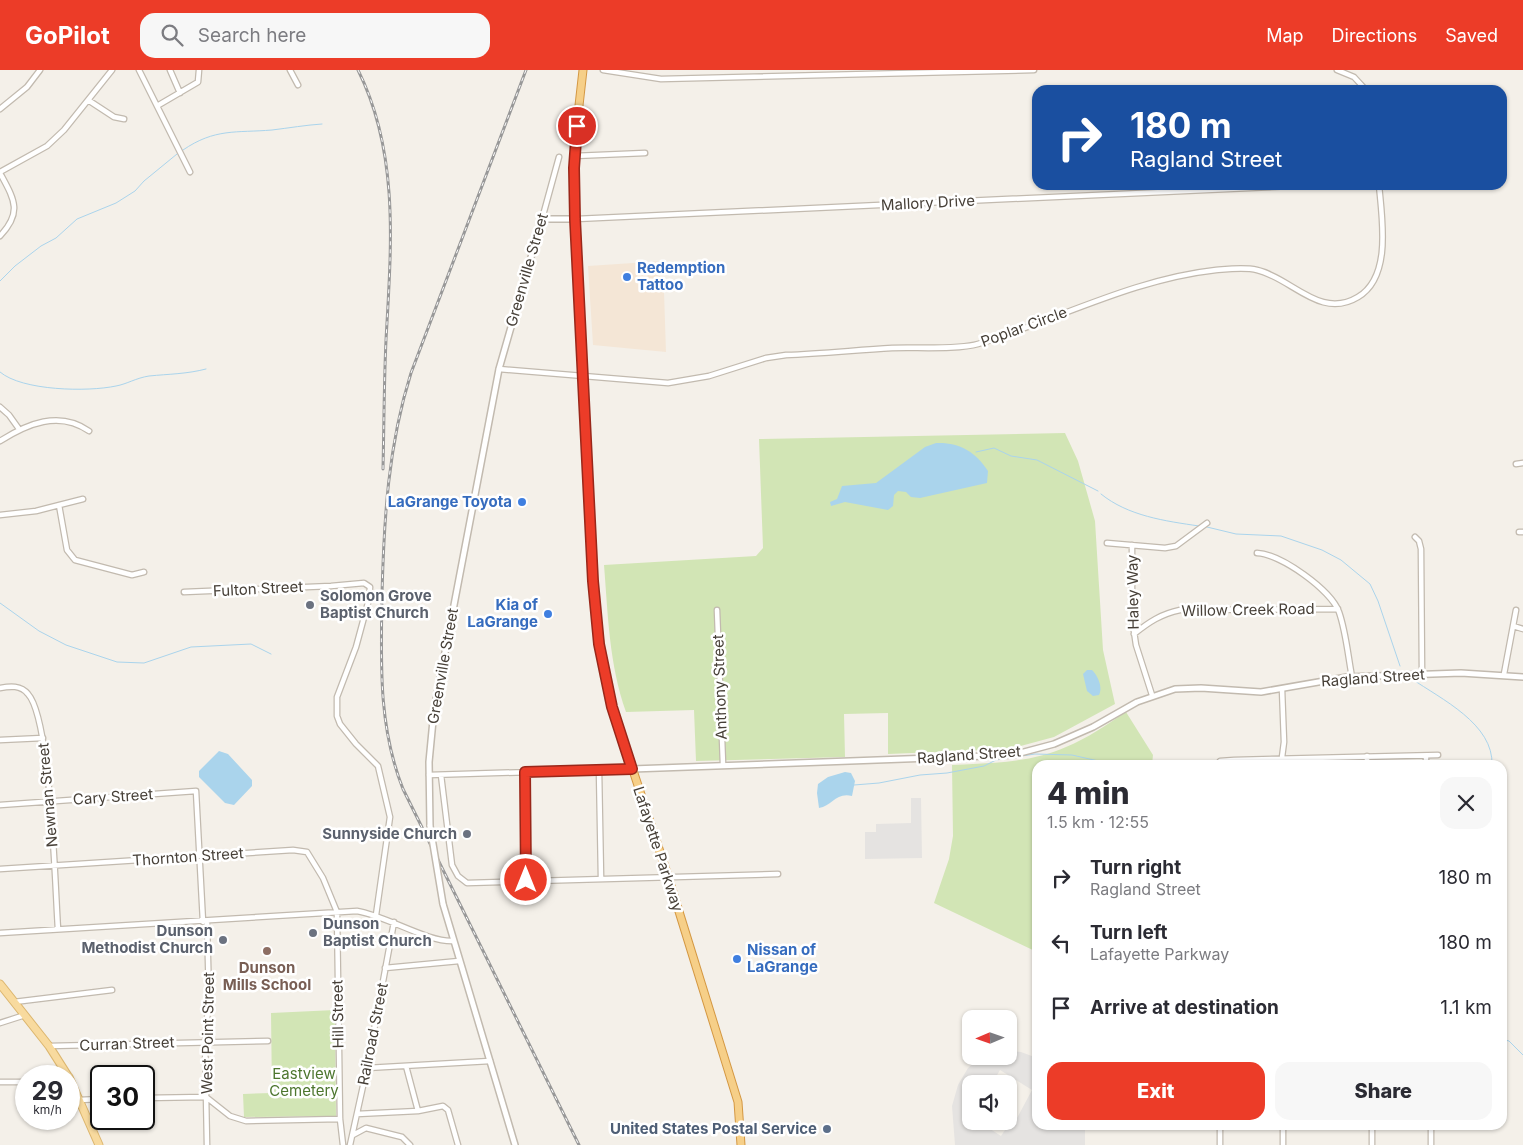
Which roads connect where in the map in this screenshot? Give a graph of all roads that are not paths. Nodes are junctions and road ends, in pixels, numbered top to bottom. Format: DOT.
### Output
graph roads {
  1 [pos="40,70"];
  2 [pos="112,70"];
  3 [pos="139,70"];
  4 [pos="170,70"];
  5 [pos="199,70"];
  6 [pos="290,70"];
  7 [pos="583,70"];
  8 [pos="603,70"];
  9 [pos="1034,70"];
  10 [pos="1337,70"];
  11 [pos="298,85"];
  12 [pos="1361,85"];
  13 [pos="180,93"];
  14 [pos="88,100"];
  15 [pos="157,106"];
  16 [pos="0,109"];
  17 [pos="124,120"];
  18 [pos="645,153"];
  19 [pos="574,156"];
  20 [pos="559,157"];
  21 [pos="0,172"];
  22 [pos="190,172"];
  23 [pos="1204,190"];
  24 [pos="1379,190"];
  25 [pos="542,219"];
  26 [pos="575,219"];
  27 [pos="0,236"];
  28 [pos="499,369"];
  29 [pos="584,376"];
  30 [pos="0,407"];
  31 [pos="20,429"];
  32 [pos="89,431"];
  33 [pos="0,441"];
  34 [pos="1523,463"];
  35 [pos="1516,464"];
  36 [pos="83,499"];
  37 [pos="59,505"];
  38 [pos="0,514"];
  39 [pos="1207,523"];
  40 [pos="1415,537"];
  41 [pos="1107,544"];
  42 [pos="1132,545"];
  43 [pos="1257,553"];
  44 [pos="144,572"];
  45 [pos="184,592"];
  46 [pos="1338,609"];
  47 [pos="716,610"];
  48 [pos="1516,610"];
  49 [pos="1513,626"];
  50 [pos="1523,629"];
  51 [pos="1134,634"];
  52 [pos="1422,674"];
  53 [pos="1504,674"];
  54 [pos="1352,677"];
  55 [pos="1523,677"];
  56 [pos="0,688"];
  57 [pos="1282,689"];
  58 [pos="1152,695"];
  59 [pos="43,738"];
  60 [pos="0,740"];
  61 [pos="1438,754"];
  62 [pos="1367,756"];
  63 [pos="1426,756"];
  64 [pos="1282,760"];
  65 [pos="1310,760"];
  66 [pos="1367,760"];
  67 [pos="1426,760"];
  68 [pos="723,764"];
  69 [pos="632,769"];
  70 [pos="599,770"];
  71 [pos="525,772"];
  72 [pos="429,775"];
  73 [pos="441,775"];
  74 [pos="196,792"];
  75 [pos="50,801"];
  76 [pos="0,804"];
  77 [pos="200,856"];
  78 [pos="54,866"];
  79 [pos="0,869"];
  80 [pos="778,874"];
  81 [pos="668,876"];
  82 [pos="601,878"];
  83 [pos="526,880"];
  84 [pos="337,912"];
  85 [pos="376,915"];
  86 [pos="205,922"];
  87 [pos="394,922"];
  88 [pos="58,929"];
  89 [pos="0,933"];
  90 [pos="453,941"];
  91 [pos="459,961"];
  92 [pos="385,968"];
  93 [pos="0,984"];
  94 [pos="112,990"];
  95 [pos="14,1002"];
  96 [pos="25,1015"];
  97 [pos="0,1023"];
  98 [pos="268,1041"];
  99 [pos="205,1042"];
  100 [pos="49,1046"];
  101 [pos="490,1061"];
  102 [pos="61,1065"];
  103 [pos="406,1066"];
  104 [pos="367,1068"];
  105 [pos="0,1082"];
  106 [pos="15,1082"];
  107 [pos="206,1097"];
  108 [pos="155,1098"];
  109 [pos="80,1102"];
  110 [pos="418,1111"];
  111 [pos="357,1116"];
  112 [pos="340,1118"];
  113 [pos="366,1128"];
  114 [pos="1220,1130"];
  115 [pos="1283,1130"];
  116 [pos="1372,1130"];
  117 [pos="1431,1130"];
  118 [pos="353,1135"];
  119 [pos="100,1145"];
  120 [pos="207,1145"];
  121 [pos="343,1145"];
  122 [pos="350,1145"];
  123 [pos="410,1145"];
  124 [pos="458,1145"];
  125 [pos="515,1145"];
  126 [pos="742,1145"];
  127 [pos="1220,1145"];
  128 [pos="1283,1145"];
  129 [pos="1372,1145"];
  130 [pos="1431,1145"];
  1 -- 16 [label="street"];
  2 -- 14 [label="street"];
  3 -- 15 [label="street"];
  4 -- 13 [label="street"];
  5 -- 13 [label="street"];
  6 -- 11 [label="street"];
  7 -- 19 [label="highway, Lafayette Parkway"];
  8 -- 9 [label="street"];
  10 -- 12 [label="street"];
  13 -- 15 [label="street"];
  14 -- 17 [label="street"];
  14 -- 21 [label="street"];
  15 -- 22 [label="street"];
  18 -- 19 [label="street"];
  19 -- 26 [label="highway, Lafayette Parkway"];
  20 -- 25 [label="street, Greenville Street"];
  21 -- 27 [label="street"];
  23 -- 26 [label="street, Mallory Drive"];
  24 -- 29 [label="street, Poplar Circle"];
  25 -- 26 [label="street, Mallory Drive"];
  25 -- 28 [label="street, Greenville Street"];
  26 -- 29 [label="highway, Lafayette Parkway"];
  28 -- 29 [label="street, Poplar Circle"];
  28 -- 72 [label="street, Greenville Street"];
  29 -- 69 [label="highway, Lafayette Parkway"];
  30 -- 31 [label="street"];
  31 -- 32 [label="street"];
  31 -- 33 [label="street"];
  34 -- 35 [label="street"];
  36 -- 37 [label="street"];
  37 -- 38 [label="street"];
  37 -- 44 [label="street"];
  39 -- 42 [label="street"];
  40 -- 52 [label="street"];
  41 -- 42 [label="street"];
  42 -- 51 [label="street, Haley Way"];
  43 -- 46 [label="street"];
  45 -- 85 [label="street, Fulton Street"];
  46 -- 51 [label="street, Willow Creek Road"];
  46 -- 54 [label="street"];
  47 -- 68 [label="street, Anthony Street"];
  48 -- 49 [label="street"];
  49 -- 50 [label="street"];
  49 -- 53 [label="street"];
  51 -- 58 [label="street, Haley Way"];
  52 -- 53 [label="street, Ragland Street"];
  52 -- 54 [label="street, Ragland Street"];
  53 -- 55 [label="street, Ragland Street"];
  54 -- 57 [label="street, Ragland Street"];
  56 -- 59 [label="street, Newnan Street"];
  57 -- 58 [label="street, Ragland Street"];
  57 -- 64 [label="street"];
  58 -- 68 [label="street, Ragland Street"];
  59 -- 60 [label="street"];
  59 -- 75 [label="street, Newnan Street"];
  61 -- 63 [label="street"];
  62 -- 63 [label="street"];
  62 -- 65 [label="street"];
  62 -- 66 [label="street"];
  63 -- 67 [label="street"];
  68 -- 69 [label="street, Ragland Street"];
  69 -- 70 [label="street, Ragland Street"];
  69 -- 81 [label="highway, Lafayette Parkway"];
  70 -- 71 [label="street, Ragland Street"];
  70 -- 82 [label="street"];
  71 -- 73 [label="street, Ragland Street"];
  71 -- 83 [label="street"];
  72 -- 73 [label="street, Ragland Street"];
  72 -- 90 [label="street, Greenville Street, bridge"];
  73 -- 83 [label="street"];
  74 -- 75 [label="street, Cary Street"];
  74 -- 77 [label="street, West Point Street"];
  75 -- 76 [label="street, Cary Street"];
  75 -- 78 [label="street, Newnan Street"];
  77 -- 78 [label="street, Thornton Street"];
  77 -- 84 [label="street, Thornton Street"];
  77 -- 86 [label="street, West Point Street"];
  78 -- 79 [label="street, Thornton Street"];
  78 -- 88 [label="street, Newnan Street"];
  80 -- 81 [label="street"];
  81 -- 82 [label="street"];
  81 -- 126 [label="highway, Lafayette Parkway"];
  82 -- 83 [label="street"];
  84 -- 85 [label="street"];
  84 -- 86 [label="street"];
  84 -- 112 [label="street, Hill Street"];
  85 -- 87 [label="street"];
  86 -- 88 [label="street"];
  86 -- 99 [label="street, West Point Street"];
  87 -- 90 [label="street"];
  87 -- 92 [label="street, Railroad Street"];
  88 -- 89 [label="street"];
  90 -- 91 [label="street, Greenville Street"];
  91 -- 92 [label="street"];
  91 -- 101 [label="street, Greenville Street"];
  92 -- 104 [label="street, Railroad Street"];
  93 -- 95 [label="main road"];
  94 -- 95 [label="street"];
  95 -- 96 [label="main road"];
  96 -- 97 [label="street"];
  96 -- 100 [label="main road"];
  98 -- 99 [label="street, Curran Street"];
  99 -- 100 [label="street, Curran Street"];
  99 -- 107 [label="street, West Point Street"];
  100 -- 102 [label="main road"];
  101 -- 103 [label="street"];
  101 -- 125 [label="street, Greenville Street"];
  103 -- 104 [label="street"];
  103 -- 110 [label="street"];
  104 -- 111 [label="street, Railroad Street"];
  105 -- 106 [label="street"];
  107 -- 108 [label="street"];
  107 -- 112 [label="street"];
  107 -- 120 [label="street, West Point Street"];
  109 -- 119 [label="main road"];
  110 -- 111 [label="street"];
  110 -- 124 [label="street"];
  111 -- 113 [label="street"];
  111 -- 118 [label="street, Railroad Street"];
  112 -- 121 [label="street, Hill Street"];
  113 -- 118 [label="street"];
  113 -- 123 [label="street"];
  114 -- 127 [label="street"];
  115 -- 128 [label="street"];
  116 -- 129 [label="street"];
  117 -- 130 [label="street"];
  118 -- 122 [label="street, Railroad Street"];
}
